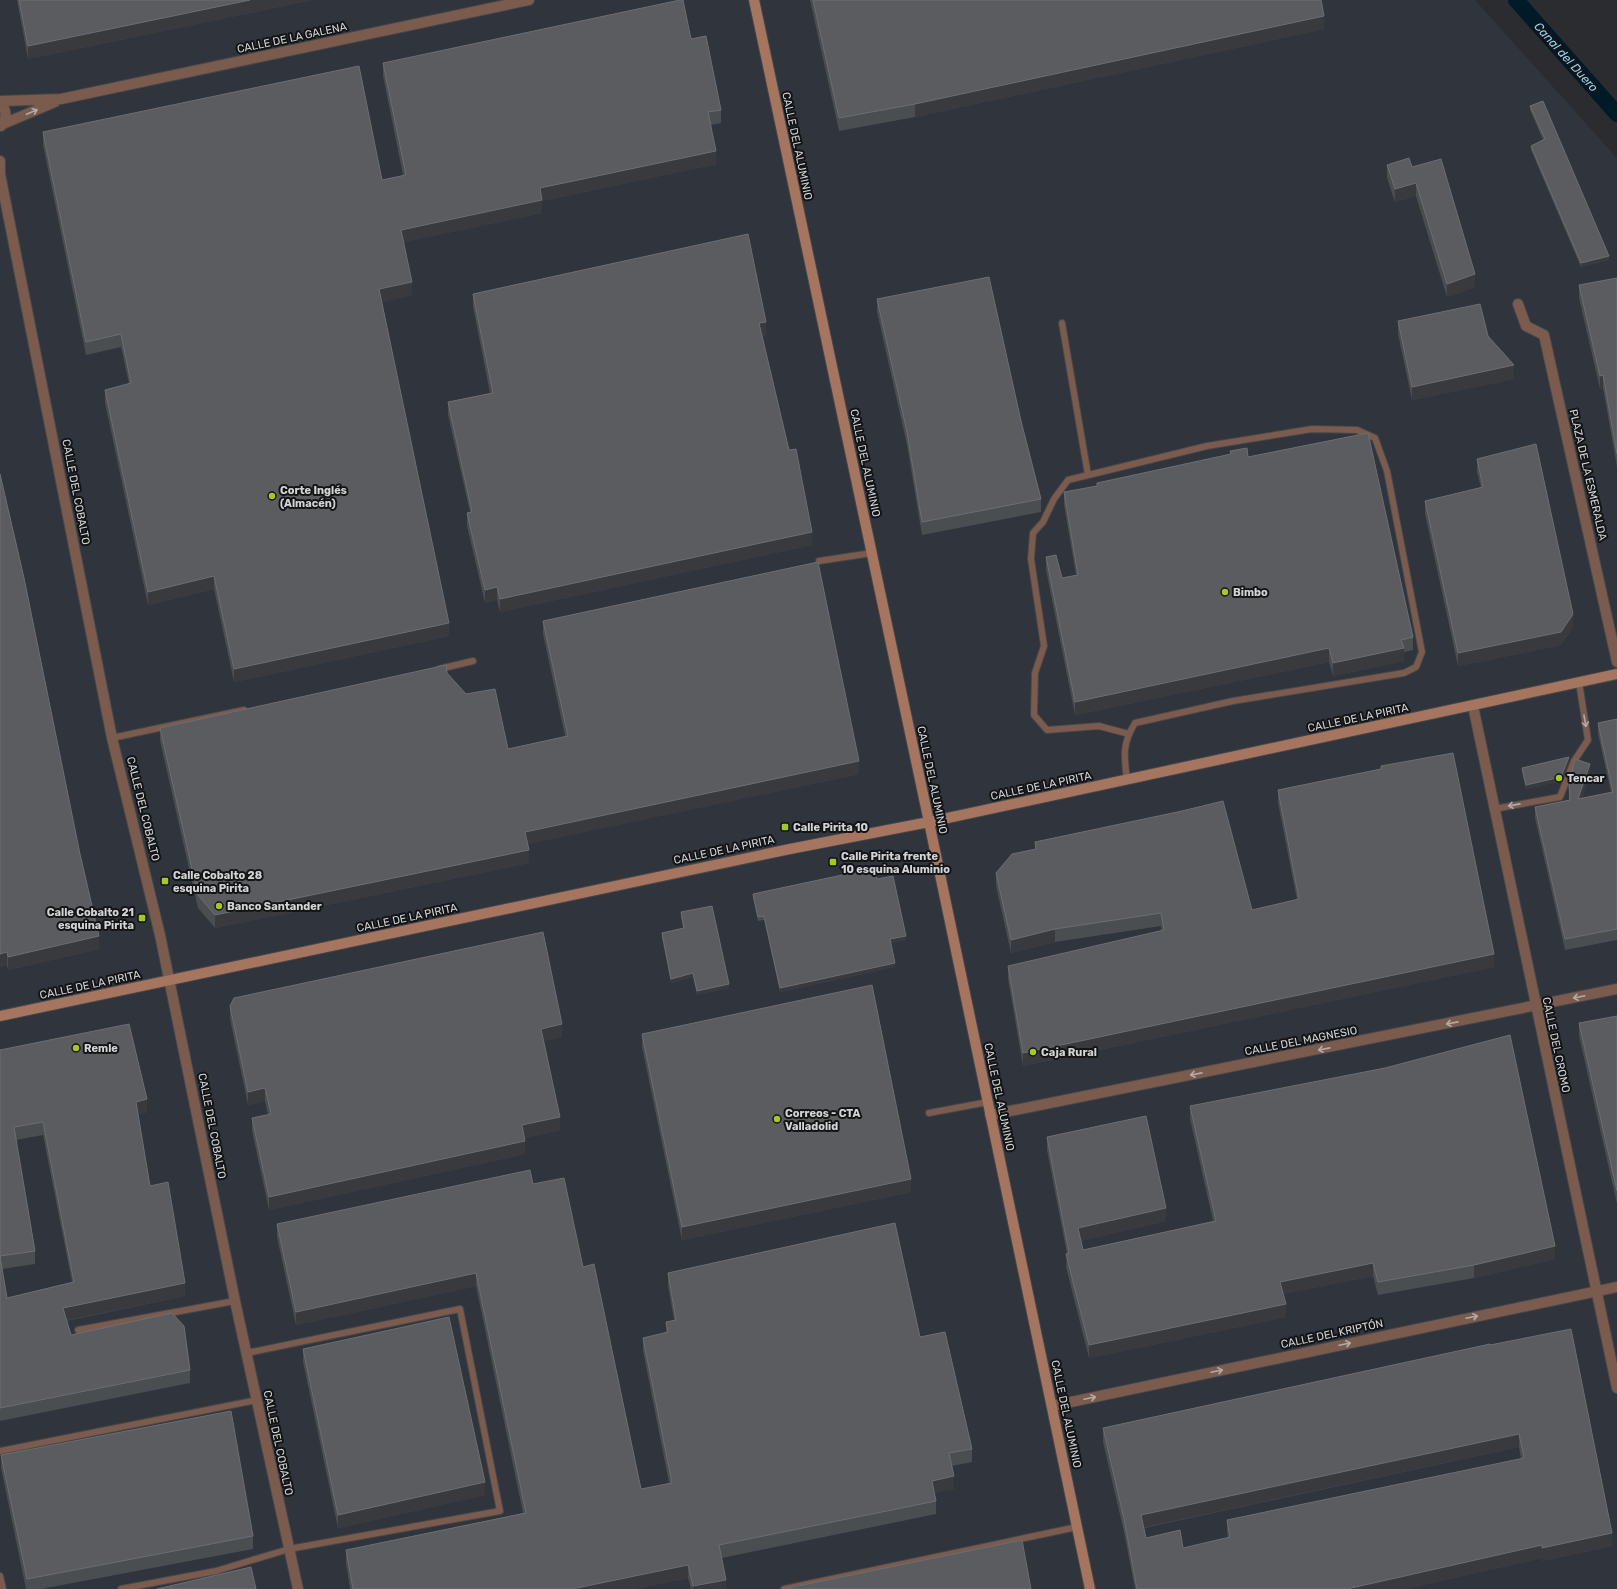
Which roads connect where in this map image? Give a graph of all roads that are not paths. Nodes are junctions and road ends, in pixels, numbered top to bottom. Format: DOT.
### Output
graph roads {
  1 [pos="529,0"];
  2 [pos="754,0"];
  3 [pos="61,99"];
  4 [pos="0,101"];
  5 [pos="2,126"];
  6 [pos="0,161"];
  7 [pos="0,174"];
  8 [pos="1518,304"];
  9 [pos="1062,322"];
  10 [pos="1088,475"];
  11 [pos="872,554"];
  12 [pos="820,561"];
  13 [pos="473,661"];
  14 [pos="1617,662"];
  15 [pos="434,670"];
  16 [pos="1617,674"];
  17 [pos="1578,682"];
  18 [pos="1472,706"];
  19 [pos="250,709"];
  20 [pos="1128,734"];
  21 [pos="112,738"];
  22 [pos="1127,780"];
  23 [pos="1494,809"];
  24 [pos="929,822"];
  25 [pos="170,980"];
  26 [pos="1617,989"];
  27 [pos="1535,1007"];
  28 [pos="0,1016"];
  29 [pos="988,1102"];
  30 [pos="929,1113"];
  31 [pos="990,1115"];
  32 [pos="1617,1287"];
  33 [pos="1596,1291"];
  34 [pos="235,1301"];
  35 [pos="78,1330"];
  36 [pos="247,1353"];
  37 [pos="1617,1388"];
  38 [pos="257,1400"];
  39 [pos="1052,1406"];
  40 [pos="0,1451"];
  41 [pos="1077,1527"];
  42 [pos="289,1549"];
  43 [pos="0,1576"];
  44 [pos="3,1589"];
  45 [pos="121,1589"];
  46 [pos="298,1589"];
  47 [pos="784,1589"];
  48 [pos="1090,1589"];
  1 -- 3 [label="street, CALLE DE LA GALENA"];
  2 -- 11 [label="street, CALLE DEL ALUMINIO"];
  3 -- 4 [label="street, CALLE DE LA GALENA"];
  5 -- 3 [label="street, CALLE DE LA GALENA, one-way"];
  4 -- 5 [label="street"];
  6 -- 7 [label="street, CALLE DEL COBALTO"];
  7 -- 21 [label="street, CALLE DEL COBALTO"];
  8 -- 14 [label="street, PLAZA DE LA ESMERALDA"];
  9 -- 10 [label="lane"];
  10 -- 20 [label="lane"];
  10 -- 20 [label="lane"];
  11 -- 12 [label="lane"];
  11 -- 24 [label="street, CALLE DEL ALUMINIO"];
  13 -- 15 [label="lane"];
  16 -- 17 [label="street, CALLE DE LA PIRITA"];
  17 -- 18 [label="street, CALLE DE LA PIRITA"];
  17 -- 23 [label="lane, one-way"];
  18 -- 22 [label="street, CALLE DE LA PIRITA"];
  18 -- 23 [label="street, CALLE DEL CROMO"];
  19 -- 21 [label="lane"];
  20 -- 22 [label="lane"];
  21 -- 25 [label="street, CALLE DEL COBALTO"];
  22 -- 24 [label="street, CALLE DE LA PIRITA"];
  23 -- 27 [label="street, CALLE DEL CROMO"];
  24 -- 25 [label="street, CALLE DE LA PIRITA"];
  24 -- 29 [label="street, CALLE DEL ALUMINIO"];
  25 -- 28 [label="street, CALLE DE LA PIRITA"];
  25 -- 34 [label="street, CALLE DEL COBALTO"];
  26 -- 27 [label="street, CALLE DEL MAGNESIO, one-way"];
  27 -- 31 [label="street, CALLE DEL MAGNESIO, one-way"];
  27 -- 33 [label="street, CALLE DEL CROMO"];
  29 -- 30 [label="lane"];
  29 -- 31 [label="street, CALLE DEL ALUMINIO"];
  31 -- 39 [label="street, CALLE DEL ALUMINIO"];
  32 -- 33 [label="street, CALLE DEL KRIPTÓN"];
  33 -- 37 [label="street, CALLE DEL CROMO"];
  39 -- 33 [label="street, CALLE DEL KRIPTÓN, one-way"];
  34 -- 35 [label="lane"];
  34 -- 36 [label="street, CALLE DEL COBALTO"];
  36 -- 38 [label="street, CALLE DEL COBALTO"];
  36 -- 42 [label="lane"];
  38 -- 40 [label="lane"];
  38 -- 42 [label="street, CALLE DEL COBALTO"];
  39 -- 41 [label="street, CALLE DEL ALUMINIO"];
  41 -- 47 [label="lane"];
  41 -- 48 [label="street, CALLE DEL ALUMINIO"];
  42 -- 45 [label="lane"];
  42 -- 46 [label="street, CALLE DEL COBALTO"];
  43 -- 44 [label="lane"];
}
